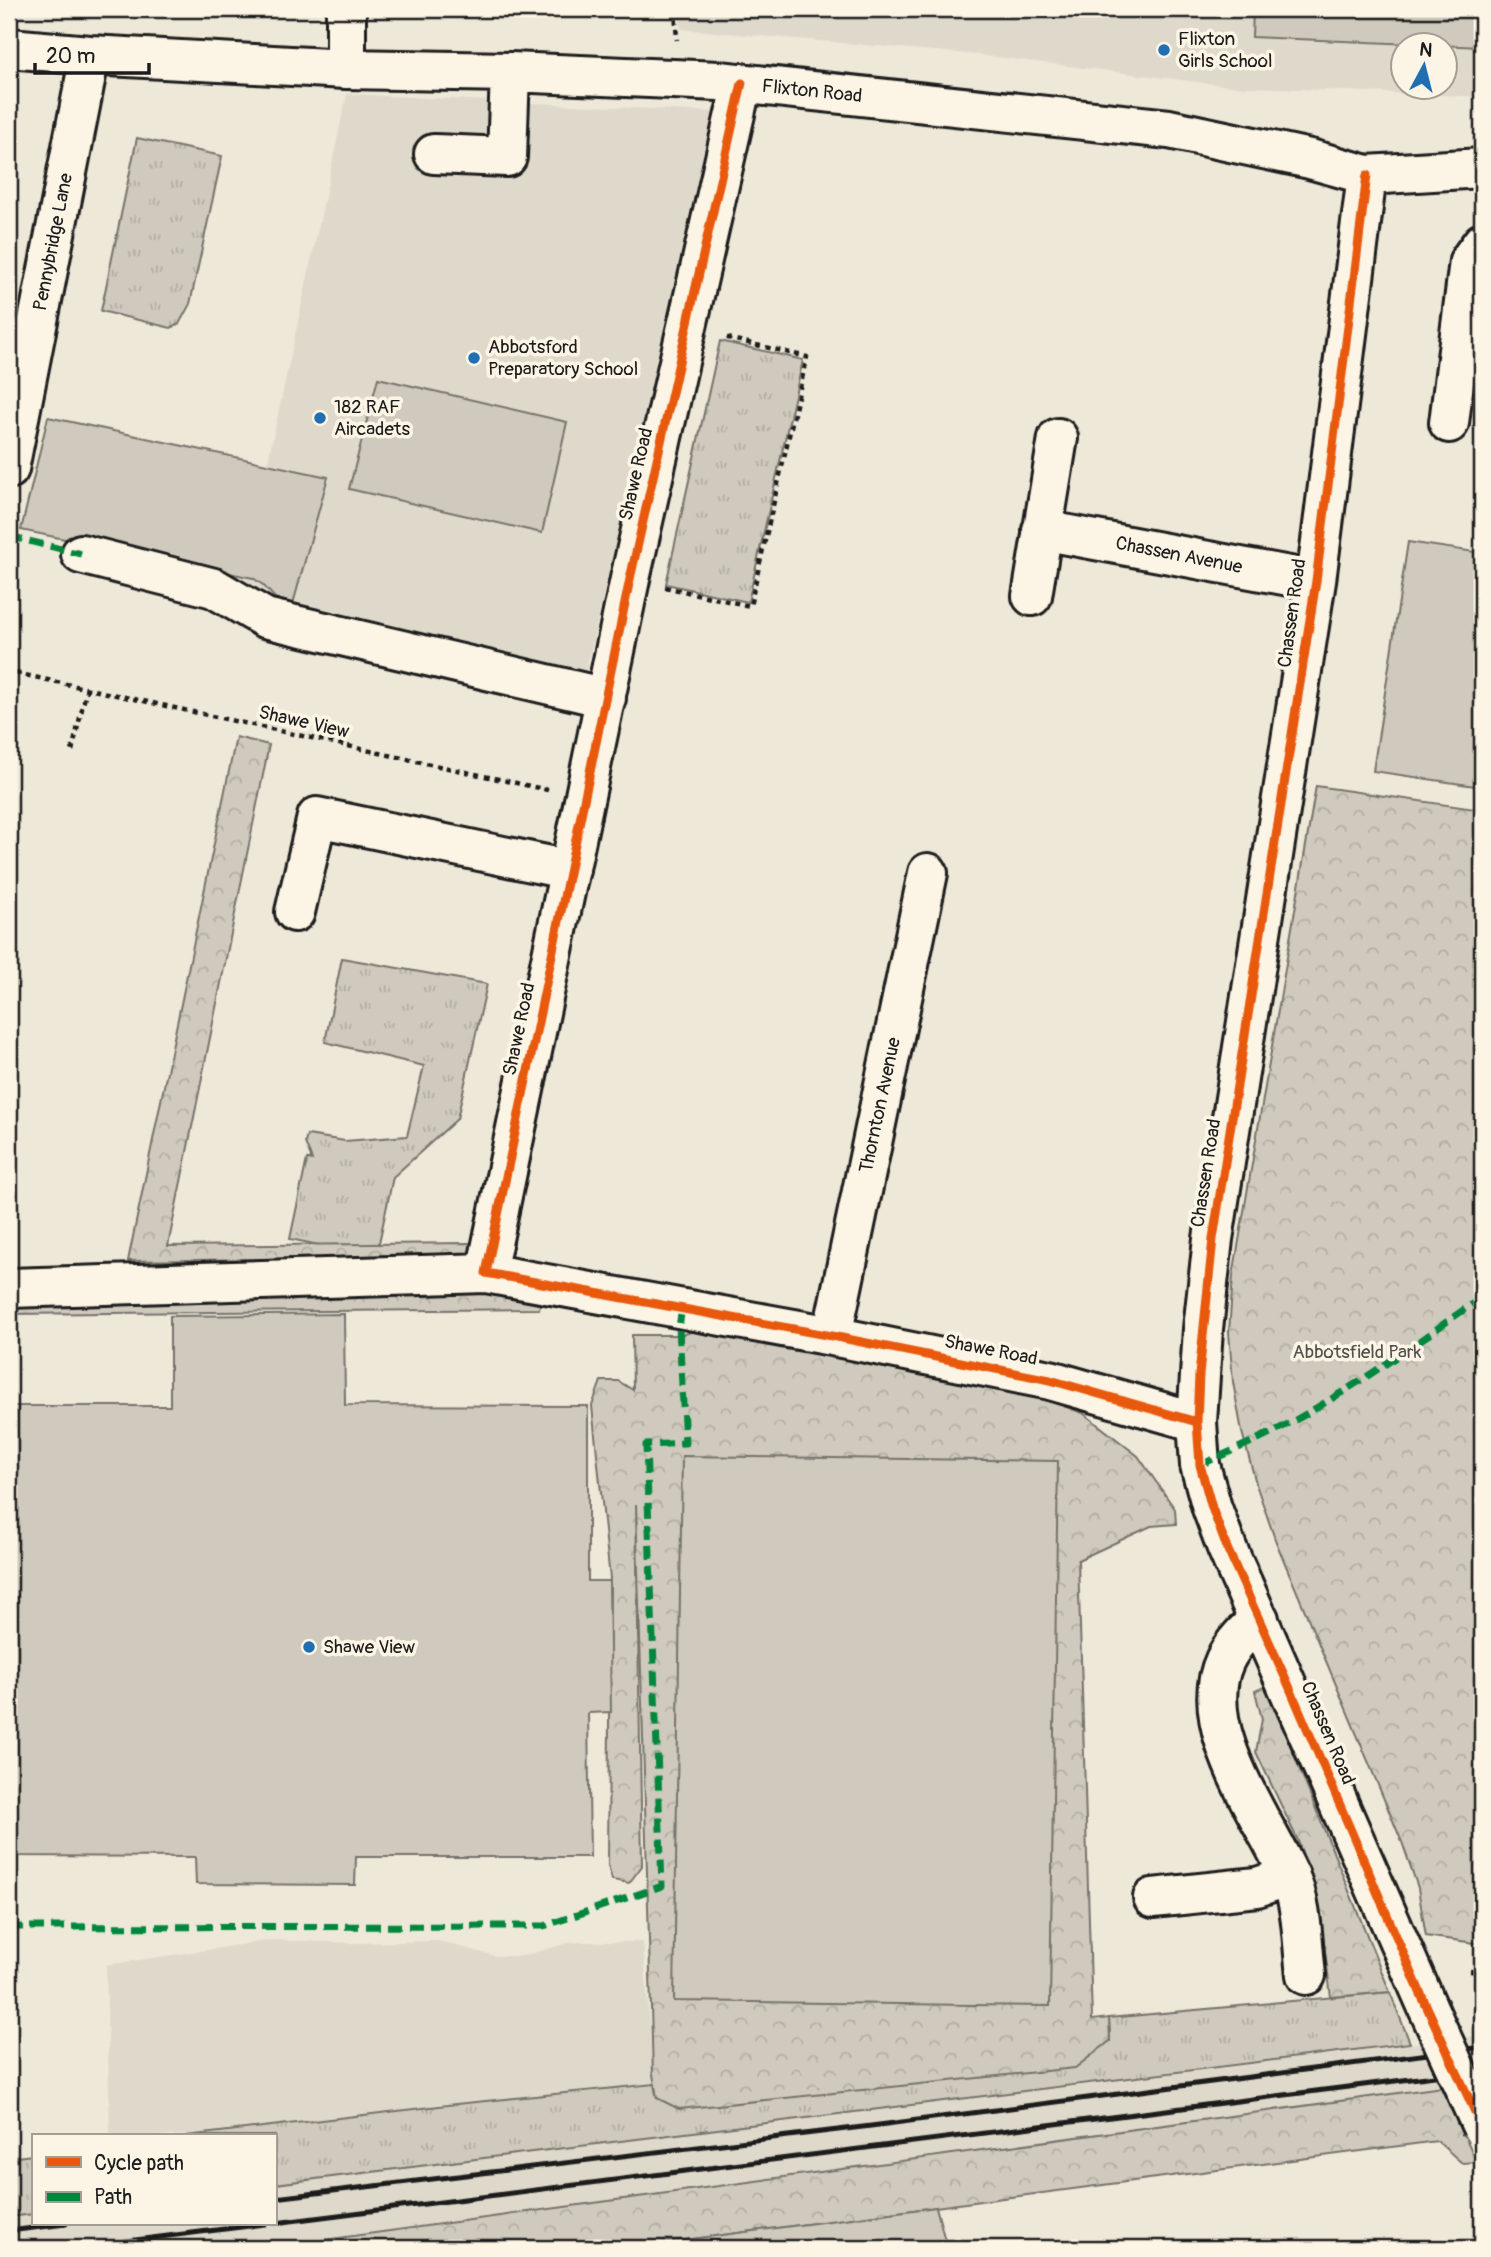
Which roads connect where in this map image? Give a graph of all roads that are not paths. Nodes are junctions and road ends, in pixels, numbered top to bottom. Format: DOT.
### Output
graph roads {
  1 [pos="346,9"];
  2 [pos="9,48"];
  3 [pos="90,55"];
  4 [pos="346,69"];
  5 [pos="510,72"];
  6 [pos="742,83"];
  7 [pos="434,154"];
  8 [pos="1482,168"];
  9 [pos="1367,175"];
  10 [pos="1482,243"];
  11 [pos="1449,423"];
  12 [pos="1058,438"];
  13 [pos="9,469"];
  14 [pos="1042,530"];
  15 [pos="81,554"];
  16 [pos="1316,580"];
  17 [pos="1032,596"];
  18 [pos="606,698"];
  19 [pos="570,870"];
  20 [pos="928,873"];
  21 [pos="295,912"];
  22 [pos="486,1273"];
  23 [pos="9,1288"];
  24 [pos="832,1336"];
  25 [pos="1197,1422"];
  26 [pos="1259,1619"];
  27 [pos="1290,1876"];
  28 [pos="1153,1898"];
  29 [pos="1306,1976"];
  30 [pos="1482,2127"];
  1 -- 4 [label="street"];
  2 -- 3 [label="street, Flixton Road"];
  3 -- 4 [label="street, Flixton Road"];
  3 -- 13 [label="street, Pennybridge Lane"];
  4 -- 5 [label="street, Flixton Road"];
  5 -- 6 [label="street, Flixton Road"];
  5 -- 7 [label="street"];
  6 -- 9 [label="street, Flixton Road"];
  6 -- 18 [label="street, Shawe Road"];
  8 -- 9 [label="street, Flixton Road"];
  9 -- 16 [label="street, Chassen Road"];
  10 -- 11 [label="street"];
  12 -- 14 [label="street"];
  14 -- 16 [label="street, Chassen Avenue"];
  14 -- 17 [label="street"];
  15 -- 18 [label="street"];
  16 -- 25 [label="street, Chassen Road"];
  18 -- 19 [label="street, Shawe Road"];
  19 -- 21 [label="street"];
  19 -- 22 [label="street, Shawe Road"];
  20 -- 24 [label="street, Thornton Avenue"];
  22 -- 23 [label="street"];
  22 -- 24 [label="street, Shawe Road"];
  24 -- 25 [label="street, Shawe Road"];
  25 -- 26 [label="street, Chassen Road"];
  26 -- 27 [label="street"];
  26 -- 30 [label="street, Chassen Road, bridge"];
  27 -- 28 [label="street"];
  27 -- 29 [label="street"];
}
